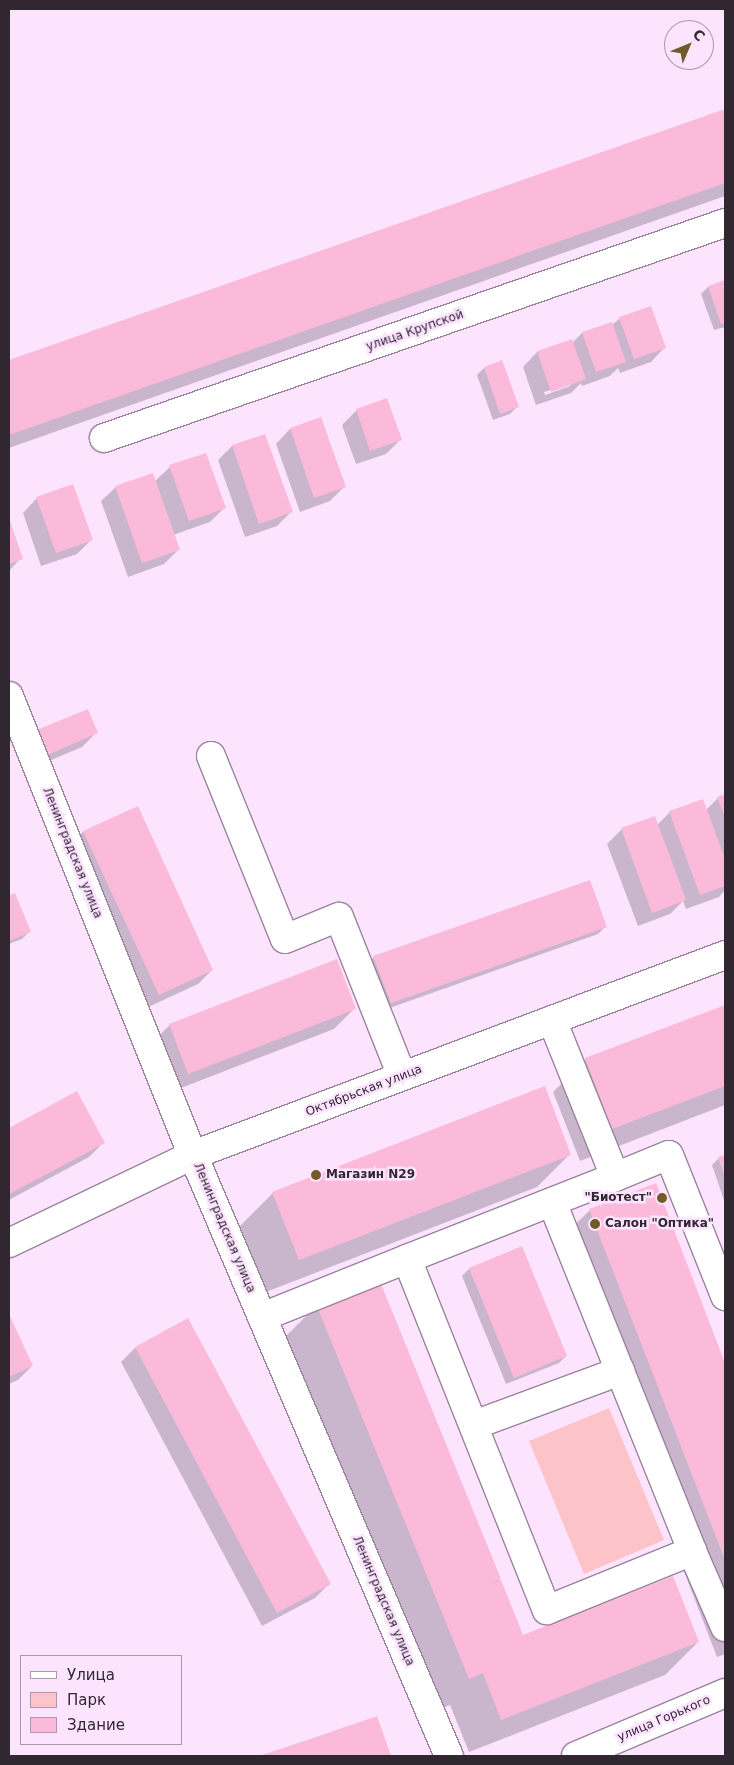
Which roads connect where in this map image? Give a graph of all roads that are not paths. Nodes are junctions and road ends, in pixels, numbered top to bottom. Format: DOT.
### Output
graph roads {
  1 [pos="725,224"];
  2 [pos="104,438"];
  3 [pos="9,696"];
  4 [pos="211,756"];
  5 [pos="725,955"];
  6 [pos="552,1020"];
  7 [pos="402,1076"];
  8 [pos="193,1155"];
  9 [pos="614,1177"];
  10 [pos="552,1202"];
  11 [pos="9,1244"];
  12 [pos="408,1259"];
  13 [pos="725,1296"];
  14 [pos="262,1317"];
  15 [pos="620,1371"];
  16 [pos="474,1426"];
  17 [pos="692,1551"];
  18 [pos="725,1627"];
  19 [pos="725,1693"];
  20 [pos="449,1756"];
  21 [pos="576,1756"];
  1 -- 2 [label="street, улица Крупской"];
  3 -- 8 [label="street, Ленинградская улица"];
  4 -- 7 [label="street"];
  5 -- 6 [label="street, Октябрьская улица"];
  6 -- 7 [label="street, Октябрьская улица"];
  6 -- 9 [label="street"];
  7 -- 8 [label="street, Октябрьская улица"];
  8 -- 11 [label="street, Октябрьская улица"];
  8 -- 14 [label="street, Ленинградская улица"];
  9 -- 10 [label="street"];
  9 -- 13 [label="street"];
  10 -- 12 [label="street"];
  10 -- 15 [label="street"];
  12 -- 14 [label="street"];
  12 -- 16 [label="street"];
  14 -- 20 [label="street, Ленинградская улица"];
  15 -- 16 [label="street"];
  15 -- 17 [label="street"];
  16 -- 17 [label="street"];
  17 -- 18 [label="street"];
  19 -- 21 [label="street, улица Горького"];
}
